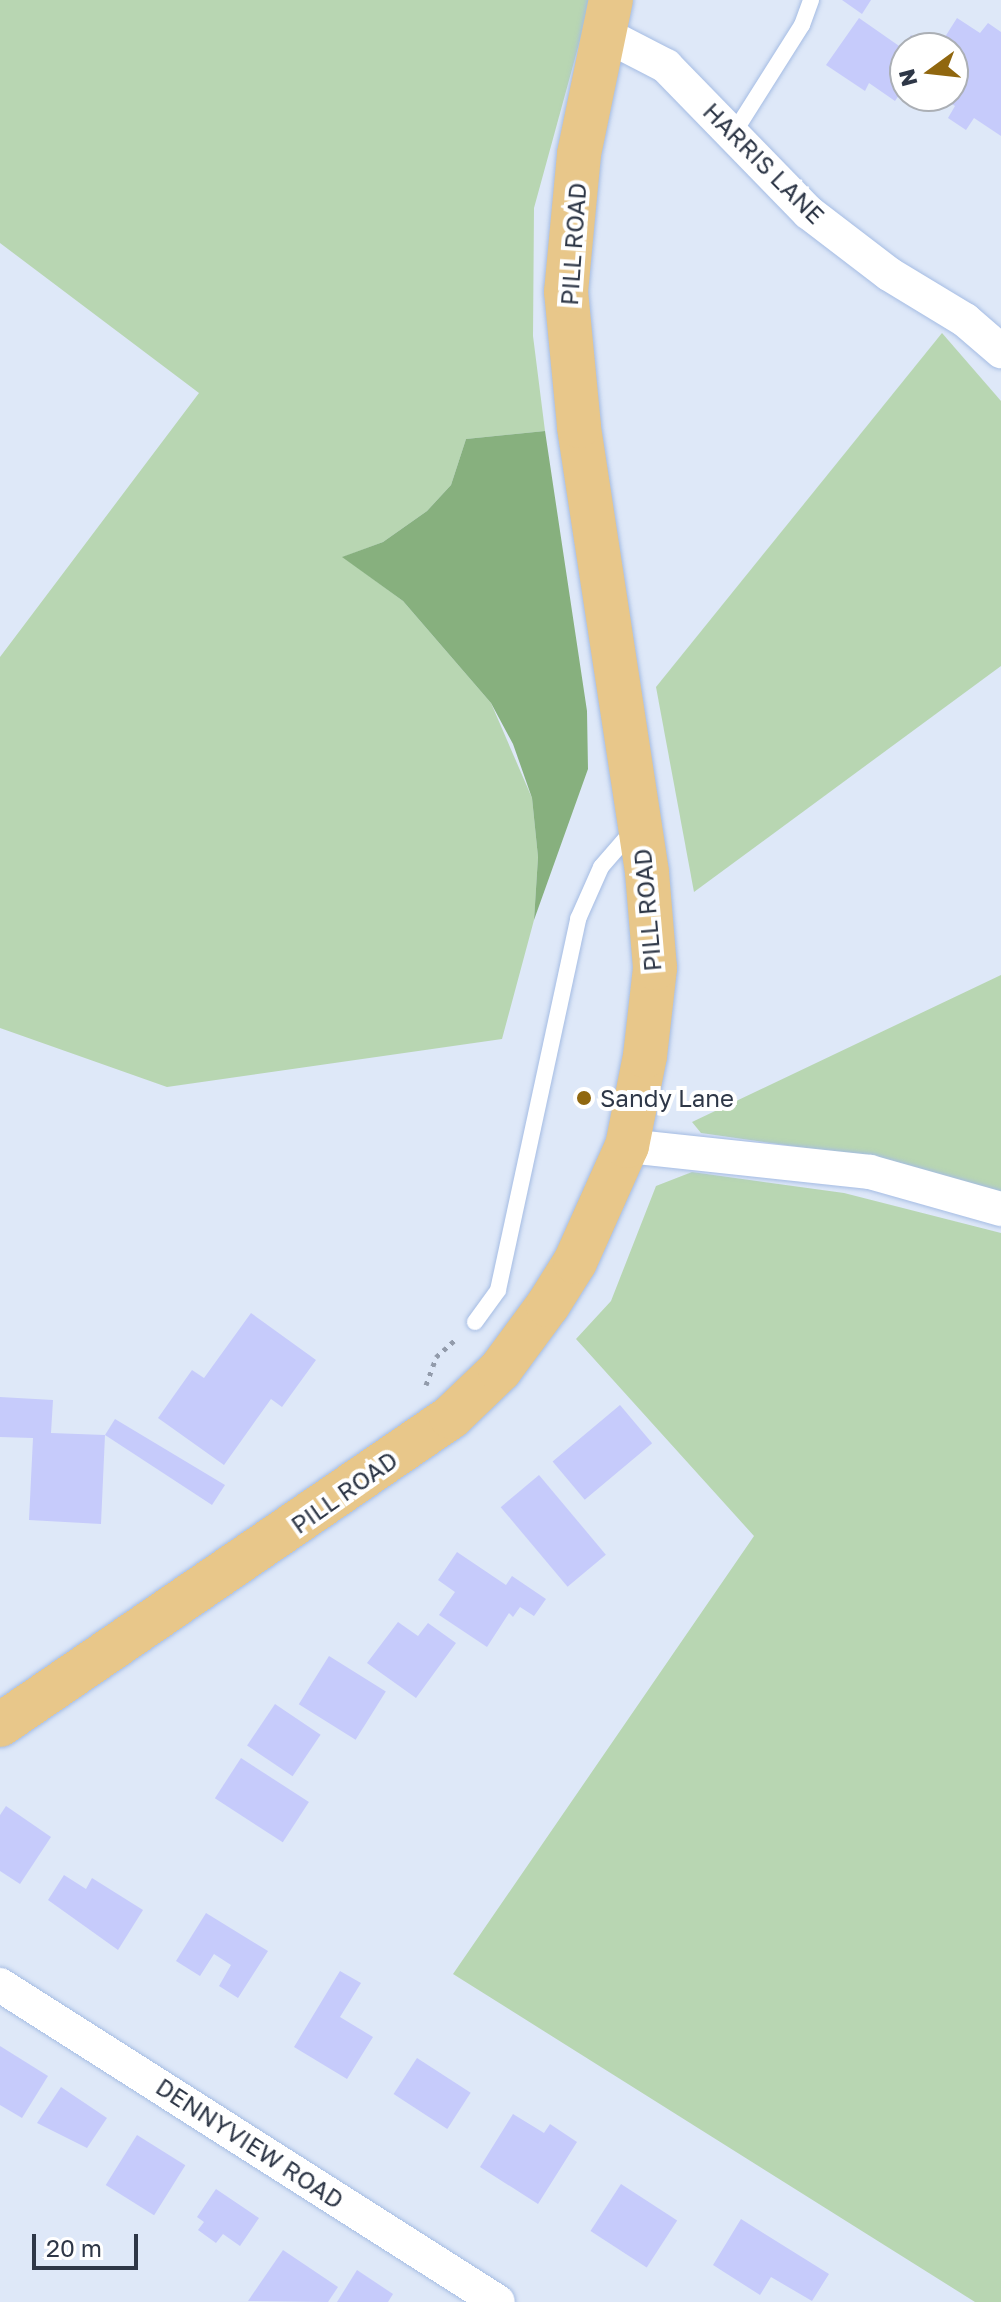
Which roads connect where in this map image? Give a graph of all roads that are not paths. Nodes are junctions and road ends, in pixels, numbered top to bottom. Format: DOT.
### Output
graph roads {
  1 [pos="811,0"];
  2 [pos="607,17"];
  3 [pos="735,131"];
  4 [pos="1001,351"];
  5 [pos="639,823"];
  6 [pos="627,1146"];
  7 [pos="1001,1209"];
  8 [pos="475,1322"];
  9 [pos="8,1710"];
  10 [pos="0,1985"];
  11 [pos="498,2302"];
  1 -- 3 [label="lane"];
  2 -- 3 [label="street, HARRIS LANE"];
  2 -- 5 [label="main road, PILL ROAD"];
  3 -- 4 [label="street, HARRIS LANE"];
  5 -- 6 [label="main road, PILL ROAD"];
  5 -- 8 [label="lane"];
  6 -- 7 [label="street"];
  6 -- 9 [label="main road, PILL ROAD"];
  10 -- 11 [label="street, DENNYVIEW ROAD"];
}
